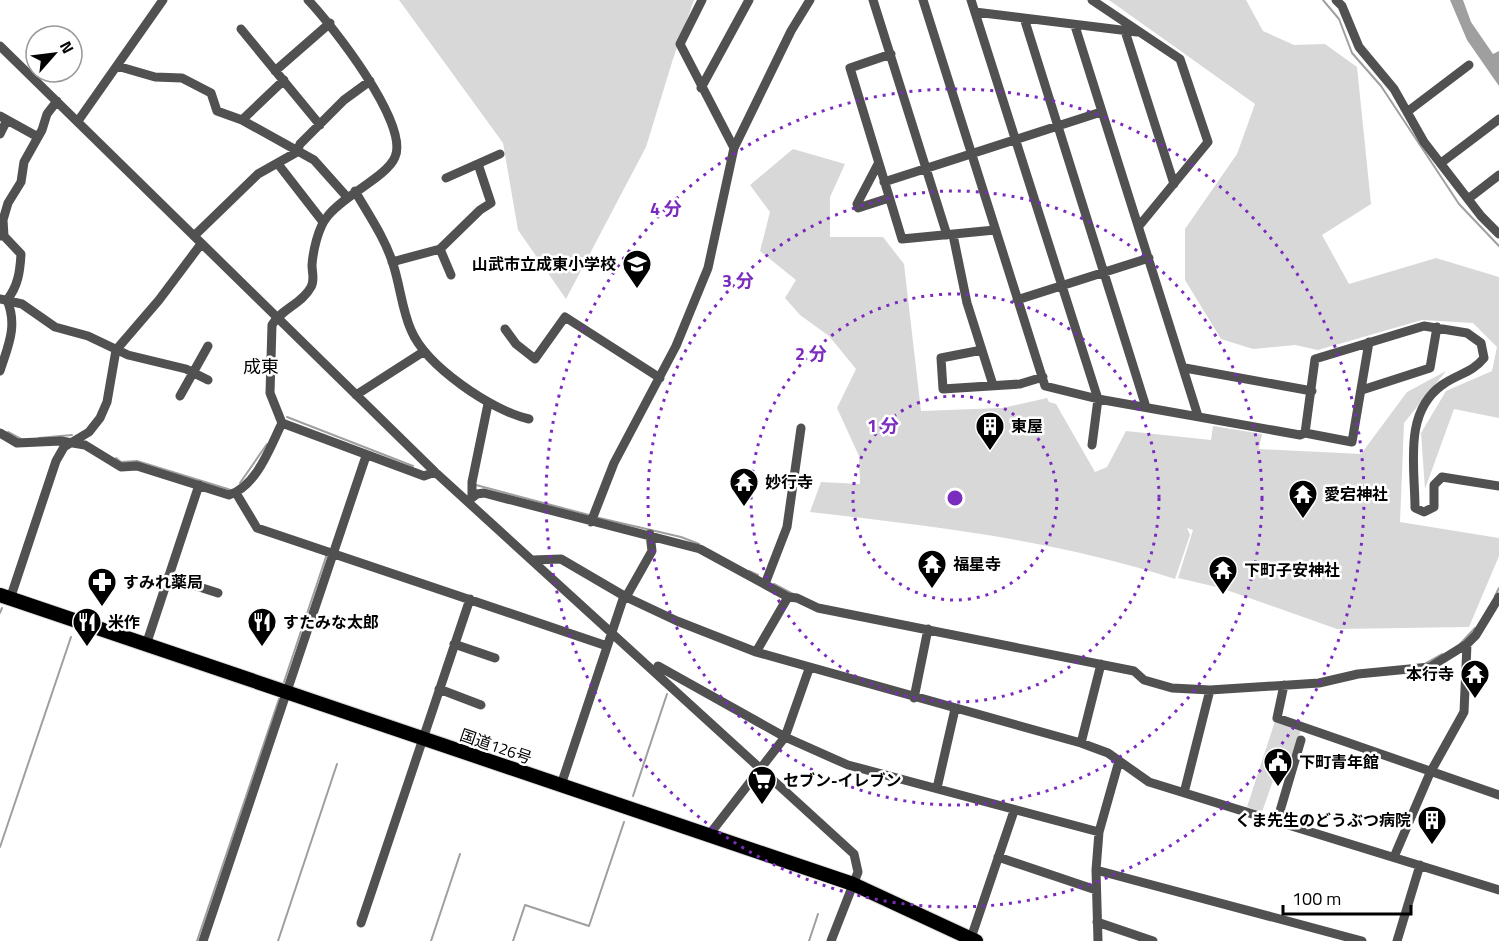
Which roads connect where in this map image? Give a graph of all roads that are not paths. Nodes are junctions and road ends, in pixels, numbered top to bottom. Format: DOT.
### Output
graph roads {
  1 [pos="163,0"];
  2 [pos="308,0"];
  3 [pos="702,0"];
  4 [pos="749,0"];
  5 [pos="810,0"];
  6 [pos="873,0"];
  7 [pos="923,0"];
  8 [pos="971,0"];
  9 [pos="1092,0"];
  10 [pos="1336,0"];
  11 [pos="975,12"];
  12 [pos="1024,18"];
  13 [pos="330,23"];
  14 [pos="1075,26"];
  15 [pos="241,29"];
  16 [pos="1125,31"];
  17 [pos="1139,32"];
  18 [pos="0,46"];
  19 [pos="891,54"];
  20 [pos="1469,65"];
  21 [pos="117,66"];
  22 [pos="275,70"];
  23 [pos="284,80"];
  24 [pos="370,81"];
  25 [pos="701,88"];
  26 [pos="57,101"];
  27 [pos="1101,112"];
  28 [pos="1407,112"];
  29 [pos="4,118"];
  30 [pos="1499,119"];
  31 [pos="242,120"];
  32 [pos="78,121"];
  33 [pos="320,125"];
  34 [pos="1058,126"];
  35 [pos="0,134"];
  36 [pos="38,137"];
  37 [pos="1015,140"];
  38 [pos="734,148"];
  39 [pos="297,152"];
  40 [pos="500,154"];
  41 [pos="971,155"];
  42 [pos="1441,163"];
  43 [pos="278,164"];
  44 [pos="478,164"];
  45 [pos="878,164"];
  46 [pos="928,169"];
  47 [pos="1499,176"];
  48 [pos="446,178"];
  49 [pos="884,182"];
  50 [pos="1174,184"];
  51 [pos="351,194"];
  52 [pos="889,198"];
  53 [pos="1468,199"];
  54 [pos="323,222"];
  55 [pos="1139,226"];
  56 [pos="995,230"];
  57 [pos="1499,234"];
  58 [pos="950,235"];
  59 [pos="2,236"];
  60 [pos="194,236"];
  61 [pos="201,244"];
  62 [pos="440,249"];
  63 [pos="1149,258"];
  64 [pos="393,262"];
  65 [pos="1104,272"];
  66 [pos="451,275"];
  67 [pos="1062,285"];
  68 [pos="3,300"];
  69 [pos="1017,300"];
  70 [pos="276,318"];
  71 [pos="1437,327"];
  72 [pos="505,329"];
  73 [pos="1369,342"];
  74 [pos="208,346"];
  75 [pos="116,350"];
  76 [pos="982,350"];
  77 [pos="423,352"];
  78 [pos="1185,368"];
  79 [pos="0,371"];
  80 [pos="194,374"];
  81 [pos="1042,377"];
  82 [pos="660,378"];
  83 [pos="208,380"];
  84 [pos="993,386"];
  85 [pos="1312,390"];
  86 [pos="1362,390"];
  87 [pos="356,395"];
  88 [pos="180,396"];
  89 [pos="1098,399"];
  90 [pos="488,404"];
  91 [pos="1146,407"];
  92 [pos="1198,416"];
  93 [pos="528,419"];
  94 [pos="282,423"];
  95 [pos="801,428"];
  96 [pos="0,433"];
  97 [pos="1305,433"];
  98 [pos="71,442"];
  99 [pos="1092,445"];
  100 [pos="366,456"];
  101 [pos="435,472"];
  102 [pos="199,485"];
  103 [pos="1499,486"];
  104 [pos="236,493"];
  105 [pos="470,499"];
  106 [pos="592,518"];
  107 [pos="650,534"];
  108 [pos="332,553"];
  109 [pos="533,560"];
  110 [pos="168,577"];
  111 [pos="765,584"];
  112 [pos="218,593"];
  113 [pos="625,596"];
  114 [pos="5,597"];
  115 [pos="791,597"];
  116 [pos="1499,597"];
  117 [pos="470,599"];
  118 [pos="611,632"];
  119 [pos="927,632"];
  120 [pos="454,644"];
  121 [pos="1467,644"];
  122 [pos="146,645"];
  123 [pos="607,645"];
  124 [pos="756,652"];
  125 [pos="495,658"];
  126 [pos="1100,667"];
  127 [pos="808,669"];
  128 [pos="655,672"];
  129 [pos="1284,685"];
  130 [pos="439,689"];
  131 [pos="1210,690"];
  132 [pos="285,692"];
  133 [pos="914,698"];
  134 [pos="481,705"];
  135 [pos="955,709"];
  136 [pos="785,737"];
  137 [pos="422,738"];
  138 [pos="1301,740"];
  139 [pos="1081,743"];
  140 [pos="1119,761"];
  141 [pos="760,768"];
  142 [pos="1430,773"];
  143 [pos="561,785"];
  144 [pos="937,788"];
  145 [pos="1184,793"];
  146 [pos="1499,795"];
  147 [pos="1014,811"];
  148 [pos="1277,821"];
  149 [pos="1099,832"];
  150 [pos="709,834"];
  151 [pos="998,857"];
  152 [pos="1394,857"];
  153 [pos="1420,865"];
  154 [pos="1096,870"];
  155 [pos="853,884"];
  156 [pos="1096,890"];
  157 [pos="1499,890"];
  158 [pos="1097,922"];
  159 [pos="361,923"];
  160 [pos="972,940"];
  161 [pos="203,941"];
  162 [pos="831,941"];
  163 [pos="1098,941"];
  164 [pos="1153,941"];
  165 [pos="1362,941"];
  166 [pos="1397,941"];
  1 -- 21 [label="street"];
  2 -- 13 [label="street"];
  3 -- 25 [label="street"];
  4 -- 25 [label="street"];
  5 -- 38 [label="street"];
  6 -- 19 [label="street"];
  7 -- 41 [label="street"];
  8 -- 11 [label="street"];
  9 -- 17 [label="street"];
  10 -- 28 [label="street"];
  11 -- 12 [label="street"];
  11 -- 37 [label="street"];
  12 -- 14 [label="street"];
  12 -- 34 [label="street"];
  13 -- 22 [label="street"];
  13 -- 24 [label="street"];
  14 -- 16 [label="street"];
  14 -- 27 [label="street"];
  15 -- 22 [label="street"];
  16 -- 17 [label="street"];
  16 -- 50 [label="street"];
  17 -- 50 [label="street"];
  18 -- 26 [label="street"];
  19 -- 45 [label="street"];
  19 -- 46 [label="street"];
  20 -- 28 [label="street"];
  21 -- 31 [label="street"];
  21 -- 32 [label="street"];
  22 -- 23 [label="street"];
  23 -- 31 [label="street"];
  23 -- 33 [label="street"];
  24 -- 33 [label="street"];
  24 -- 51 [label="street"];
  25 -- 38 [label="street"];
  26 -- 32 [label="street"];
  26 -- 36 [label="street"];
  27 -- 34 [label="street"];
  27 -- 55 [label="street"];
  28 -- 42 [label="street"];
  29 -- 35 [label="street"];
  29 -- 36 [label="street"];
  30 -- 42 [label="street"];
  31 -- 39 [label="street"];
  32 -- 60 [label="street"];
  33 -- 39 [label="street"];
  34 -- 37 [label="street"];
  34 -- 65 [label="street"];
  36 -- 59 [label="street"];
  37 -- 41 [label="street"];
  37 -- 67 [label="street"];
  38 -- 82 [label="street"];
  39 -- 43 [label="street"];
  39 -- 51 [label="street"];
  40 -- 44 [label="street"];
  41 -- 46 [label="street"];
  41 -- 56 [label="street"];
  42 -- 53 [label="street"];
  43 -- 54 [label="street"];
  43 -- 60 [label="street"];
  44 -- 48 [label="street"];
  44 -- 62 [label="street"];
  45 -- 49 [label="street"];
  45 -- 52 [label="street"];
  46 -- 49 [label="street"];
  46 -- 58 [label="street"];
  47 -- 53 [label="street"];
  49 -- 52 [label="street"];
  50 -- 55 [label="street"];
  51 -- 54 [label="street"];
  51 -- 64 [label="street"];
  52 -- 58 [label="street"];
  53 -- 57 [label="street"];
  54 -- 70 [label="street"];
  55 -- 63 [label="street"];
  56 -- 58 [label="street"];
  56 -- 69 [label="street"];
  58 -- 76 [label="street"];
  59 -- 68 [label="street"];
  60 -- 61 [label="street"];
  61 -- 70 [label="street"];
  61 -- 75 [label="street"];
  62 -- 64 [label="street"];
  62 -- 66 [label="street"];
  63 -- 65 [label="street"];
  63 -- 78 [label="street"];
  64 -- 77 [label="street"];
  65 -- 67 [label="street"];
  65 -- 91 [label="street"];
  67 -- 69 [label="street"];
  67 -- 89 [label="street"];
  68 -- 75 [label="street"];
  68 -- 79 [label="street"];
  69 -- 81 [label="street"];
  70 -- 87 [label="street"];
  70 -- 94 [label="street"];
  71 -- 73 [label="street"];
  71 -- 86 [label="street"];
  71 -- 103 [label="street"];
  72 -- 82 [label="street"];
  73 -- 85 [label="street"];
  73 -- 86 [label="street"];
  74 -- 80 [label="street"];
  75 -- 80 [label="street"];
  75 -- 98 [label="street"];
  76 -- 84 [label="street"];
  76 -- 84 [label="street"];
  77 -- 87 [label="street"];
  77 -- 90 [label="street"];
  78 -- 85 [label="street"];
  78 -- 92 [label="street"];
  80 -- 83 [label="street"];
  80 -- 88 [label="street"];
  81 -- 84 [label="street"];
  81 -- 89 [label="street"];
  82 -- 106 [label="street"];
  85 -- 97 [label="street"];
  86 -- 97 [label="street"];
  87 -- 101 [label="street"];
  89 -- 91 [label="street"];
  89 -- 99 [label="street"];
  90 -- 93 [label="street"];
  90 -- 105 [label="street"];
  91 -- 92 [label="street"];
  92 -- 97 [label="street"];
  94 -- 100 [label="street"];
  94 -- 104 [label="street"];
  95 -- 111 [label="street"];
  96 -- 98 [label="street"];
  98 -- 102 [label="street"];
  98 -- 114 [label="street"];
  100 -- 101 [label="street"];
  100 -- 108 [label="street"];
  101 -- 105 [label="street"];
  102 -- 104 [label="street"];
  102 -- 110 [label="street"];
  104 -- 108 [label="street"];
  105 -- 106 [label="street"];
  105 -- 109 [label="street"];
  106 -- 107 [label="street"];
  107 -- 111 [label="street"];
  107 -- 113 [label="street"];
  108 -- 117 [label="street"];
  108 -- 132 [label="street"];
  109 -- 113 [label="street"];
  109 -- 118 [label="street"];
  110 -- 112 [label="street"];
  110 -- 122 [label="street"];
  111 -- 115 [label="street"];
  113 -- 118 [label="street"];
  113 -- 124 [label="street"];
  114 -- 122 [label="highway, 国道126号"];
  115 -- 119 [label="street"];
  115 -- 124 [label="street"];
  116 -- 121 [label="street"];
  117 -- 120 [label="street"];
  117 -- 123 [label="street"];
  118 -- 123 [label="street"];
  118 -- 128 [label="street"];
  119 -- 126 [label="street"];
  119 -- 133 [label="street"];
  120 -- 125 [label="street"];
  120 -- 130 [label="street"];
  121 -- 129 [label="street"];
  121 -- 142 [label="street"];
  122 -- 132 [label="highway, 国道126号"];
  123 -- 143 [label="street"];
  124 -- 127 [label="street"];
  126 -- 131 [label="street"];
  126 -- 139 [label="street"];
  127 -- 133 [label="street"];
  127 -- 136 [label="street"];
  128 -- 136 [label="street"];
  128 -- 141 [label="street"];
  129 -- 131 [label="street"];
  129 -- 142 [label="street"];
  130 -- 134 [label="street"];
  130 -- 137 [label="street"];
  131 -- 145 [label="street"];
  132 -- 137 [label="highway, 国道126号"];
  132 -- 161 [label="street"];
  133 -- 135 [label="street"];
  135 -- 139 [label="street"];
  135 -- 144 [label="street"];
  136 -- 141 [label="street"];
  136 -- 144 [label="street"];
  137 -- 143 [label="highway, 国道126号"];
  137 -- 159 [label="street"];
  138 -- 148 [label="street"];
  139 -- 140 [label="street"];
  140 -- 145 [label="street"];
  140 -- 149 [label="street"];
  141 -- 150 [label="street"];
  141 -- 155 [label="street"];
  142 -- 146 [label="street"];
  142 -- 152 [label="street"];
  143 -- 150 [label="highway, 国道126号"];
  144 -- 147 [label="street"];
  145 -- 148 [label="street"];
  147 -- 149 [label="street"];
  147 -- 151 [label="street"];
  148 -- 152 [label="street"];
  149 -- 154 [label="street"];
  150 -- 155 [label="highway, 国道126号"];
  151 -- 156 [label="street"];
  151 -- 160 [label="street"];
  152 -- 153 [label="street"];
  153 -- 157 [label="street"];
  153 -- 166 [label="street"];
  154 -- 156 [label="street"];
  154 -- 165 [label="street"];
  155 -- 160 [label="highway, 国道126号"];
  155 -- 162 [label="street"];
  156 -- 158 [label="street"];
  158 -- 163 [label="street"];
  158 -- 164 [label="street"];
}
